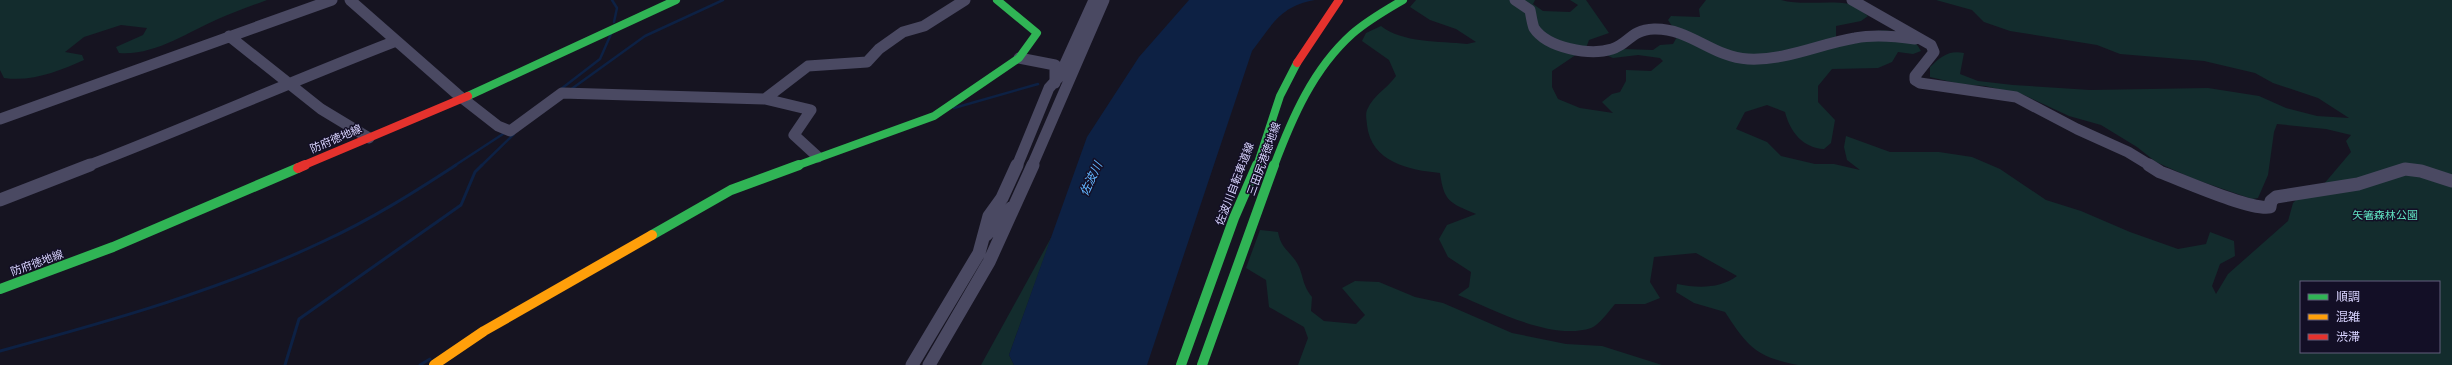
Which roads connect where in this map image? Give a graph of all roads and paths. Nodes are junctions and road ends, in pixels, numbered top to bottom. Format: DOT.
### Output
graph roads {
  1 [pos="332,0"];
  2 [pos="350,0"];
  3 [pos="676,0"];
  4 [pos="965,0"];
  5 [pos="997,0"];
  6 [pos="1094,0"];
  7 [pos="1104,0"];
  8 [pos="1339,0"];
  9 [pos="1403,0"];
  10 [pos="1515,0"];
  11 [pos="1852,0"];
  12 [pos="229,36"];
  13 [pos="396,41"];
  14 [pos="1931,45"];
  15 [pos="1018,58"];
  16 [pos="1055,81"];
  17 [pos="287,84"];
  18 [pos="461,98"];
  19 [pos="765,99"];
  20 [pos="1056,109"];
  21 [pos="0,119"];
  22 [pos="368,138"];
  23 [pos="818,157"];
  24 [pos="2452,181"];
  25 [pos="0,200"];
  26 [pos="1014,207"];
  27 [pos="1234,218"];
  28 [pos="1254,220"];
  29 [pos="985,235"];
  30 [pos="0,289"];
  31 [pos="434,365"];
  32 [pos="912,365"];
  33 [pos="929,365"];
  34 [pos="1181,365"];
  35 [pos="1202,365"];
  1 -- 12 [label="street"];
  2 -- 13 [label="street"];
  3 -- 18 [label="main road, 防府徳地線"];
  4 -- 19 [label="street"];
  5 -- 15 [label="main road"];
  6 -- 16 [label="street"];
  7 -- 20 [label="street"];
  8 -- 27 [label="main road, 佐波川自転車道線"];
  9 -- 28 [label="main road, 三田尻港徳地線"];
  10 -- 14 [label="street"];
  11 -- 14 [label="street"];
  12 -- 17 [label="street"];
  12 -- 21 [label="street"];
  13 -- 17 [label="street"];
  13 -- 18 [label="street"];
  14 -- 24 [label="street"];
  15 -- 16 [label="street"];
  15 -- 23 [label="main road"];
  16 -- 20 [label="street"];
  16 -- 29 [label="street"];
  17 -- 22 [label="street"];
  17 -- 25 [label="street"];
  18 -- 19 [label="street"];
  18 -- 22 [label="main road, 防府徳地線"];
  19 -- 23 [label="street"];
  20 -- 26 [label="street"];
  22 -- 30 [label="main road, 防府徳地線"];
  23 -- 31 [label="main road"];
  26 -- 29 [label="street"];
  26 -- 33 [label="street"];
  27 -- 28 [label="street"];
  27 -- 34 [label="main road, 佐波川自転車道線"];
  28 -- 35 [label="main road, 三田尻港徳地線"];
  29 -- 32 [label="street"];
}
